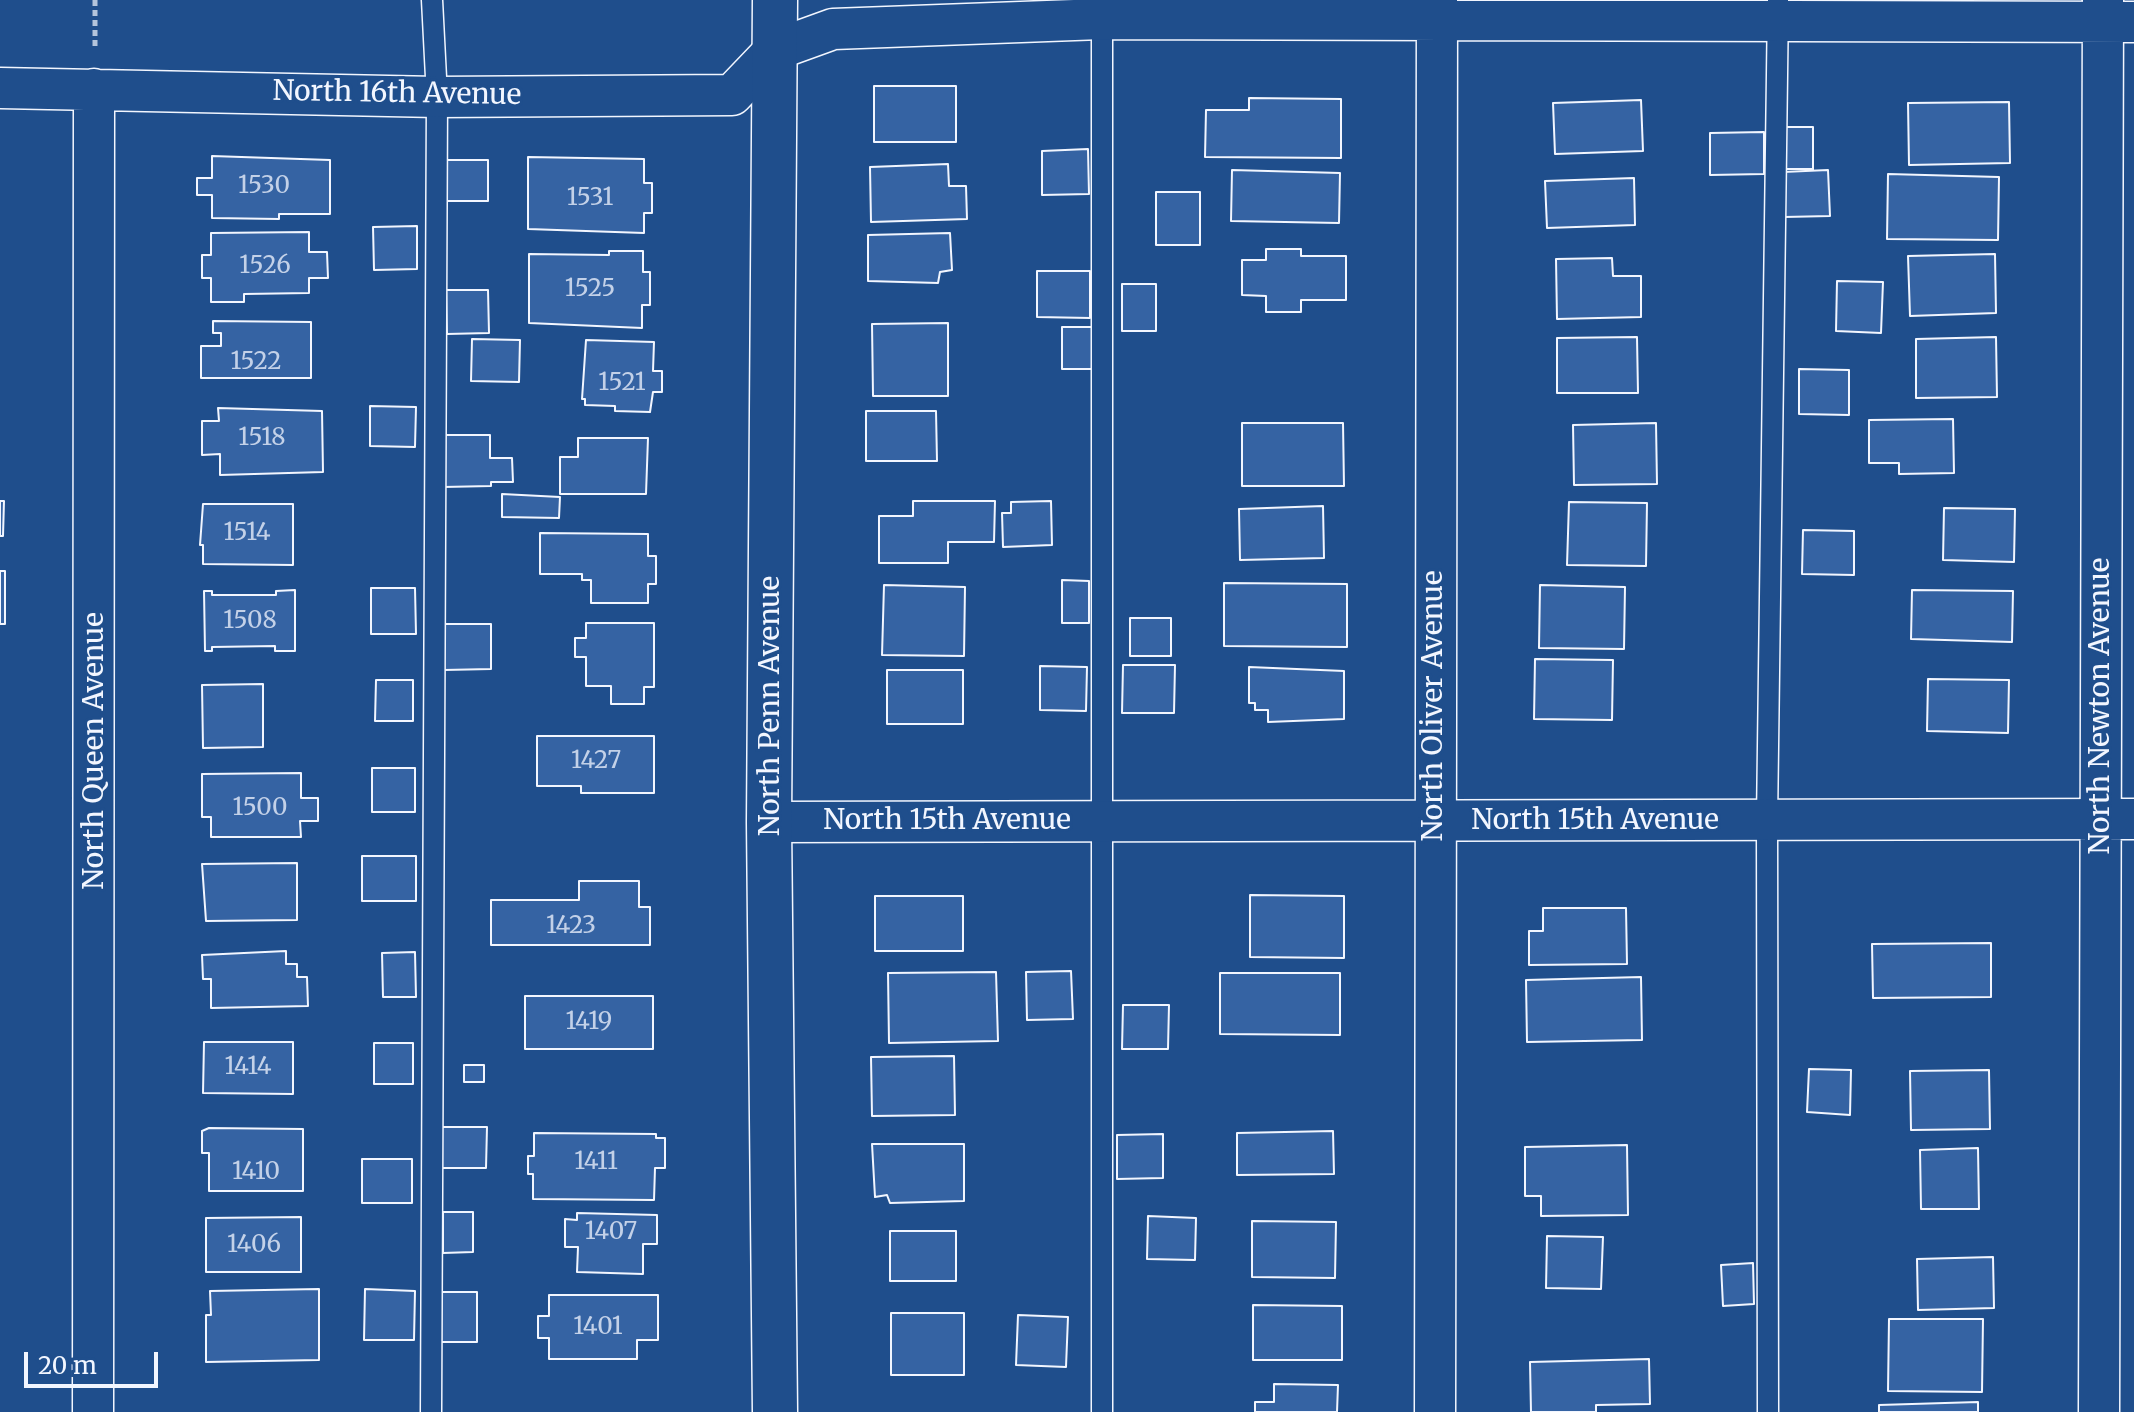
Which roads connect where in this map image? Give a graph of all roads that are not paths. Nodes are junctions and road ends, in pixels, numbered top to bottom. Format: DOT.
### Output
graph roads {
  1 [pos="432,0"];
  2 [pos="775,0"];
  3 [pos="1102,10"];
  4 [pos="1437,11"];
  5 [pos="1778,11"];
  6 [pos="2113,14"];
  7 [pos="775,50"];
  8 [pos="0,88"];
  9 [pos="94,89"];
  10 [pos="437,97"];
  11 [pos="2118,819"];
  12 [pos="1767,821"];
  13 [pos="769,822"];
  14 [pos="1103,822"];
  15 [pos="1433,822"];
  16 [pos="93,1412"];
  17 [pos="431,1412"];
  18 [pos="775,1412"];
  19 [pos="1102,1412"];
  20 [pos="1435,1412"];
  21 [pos="1768,1412"];
  22 [pos="2099,1412"];
  1 -- 10 [label="lane"];
  2 -- 7 [label="main road, North Penn Avenue"];
  3 -- 4 [label="street"];
  3 -- 7 [label="street"];
  3 -- 14 [label="lane"];
  4 -- 5 [label="street"];
  4 -- 15 [label="street, North Oliver Avenue"];
  5 -- 6 [label="street"];
  5 -- 12 [label="lane"];
  6 -- 11 [label="street, North Newton Avenue"];
  7 -- 10 [label="street, North 16th Avenue"];
  7 -- 13 [label="main road, North Penn Avenue"];
  8 -- 9 [label="street, North 16th Avenue"];
  9 -- 10 [label="street, North 16th Avenue"];
  9 -- 16 [label="street, North Queen Avenue"];
  10 -- 17 [label="lane"];
  11 -- 12 [label="street, North 15th Avenue"];
  11 -- 22 [label="street, North Newton Avenue"];
  12 -- 15 [label="street, North 15th Avenue"];
  12 -- 21 [label="lane"];
  13 -- 14 [label="street, North 15th Avenue"];
  13 -- 18 [label="main road, North Penn Avenue"];
  14 -- 15 [label="street, North 15th Avenue"];
  14 -- 19 [label="lane"];
  15 -- 20 [label="street, North Oliver Avenue"];
}
